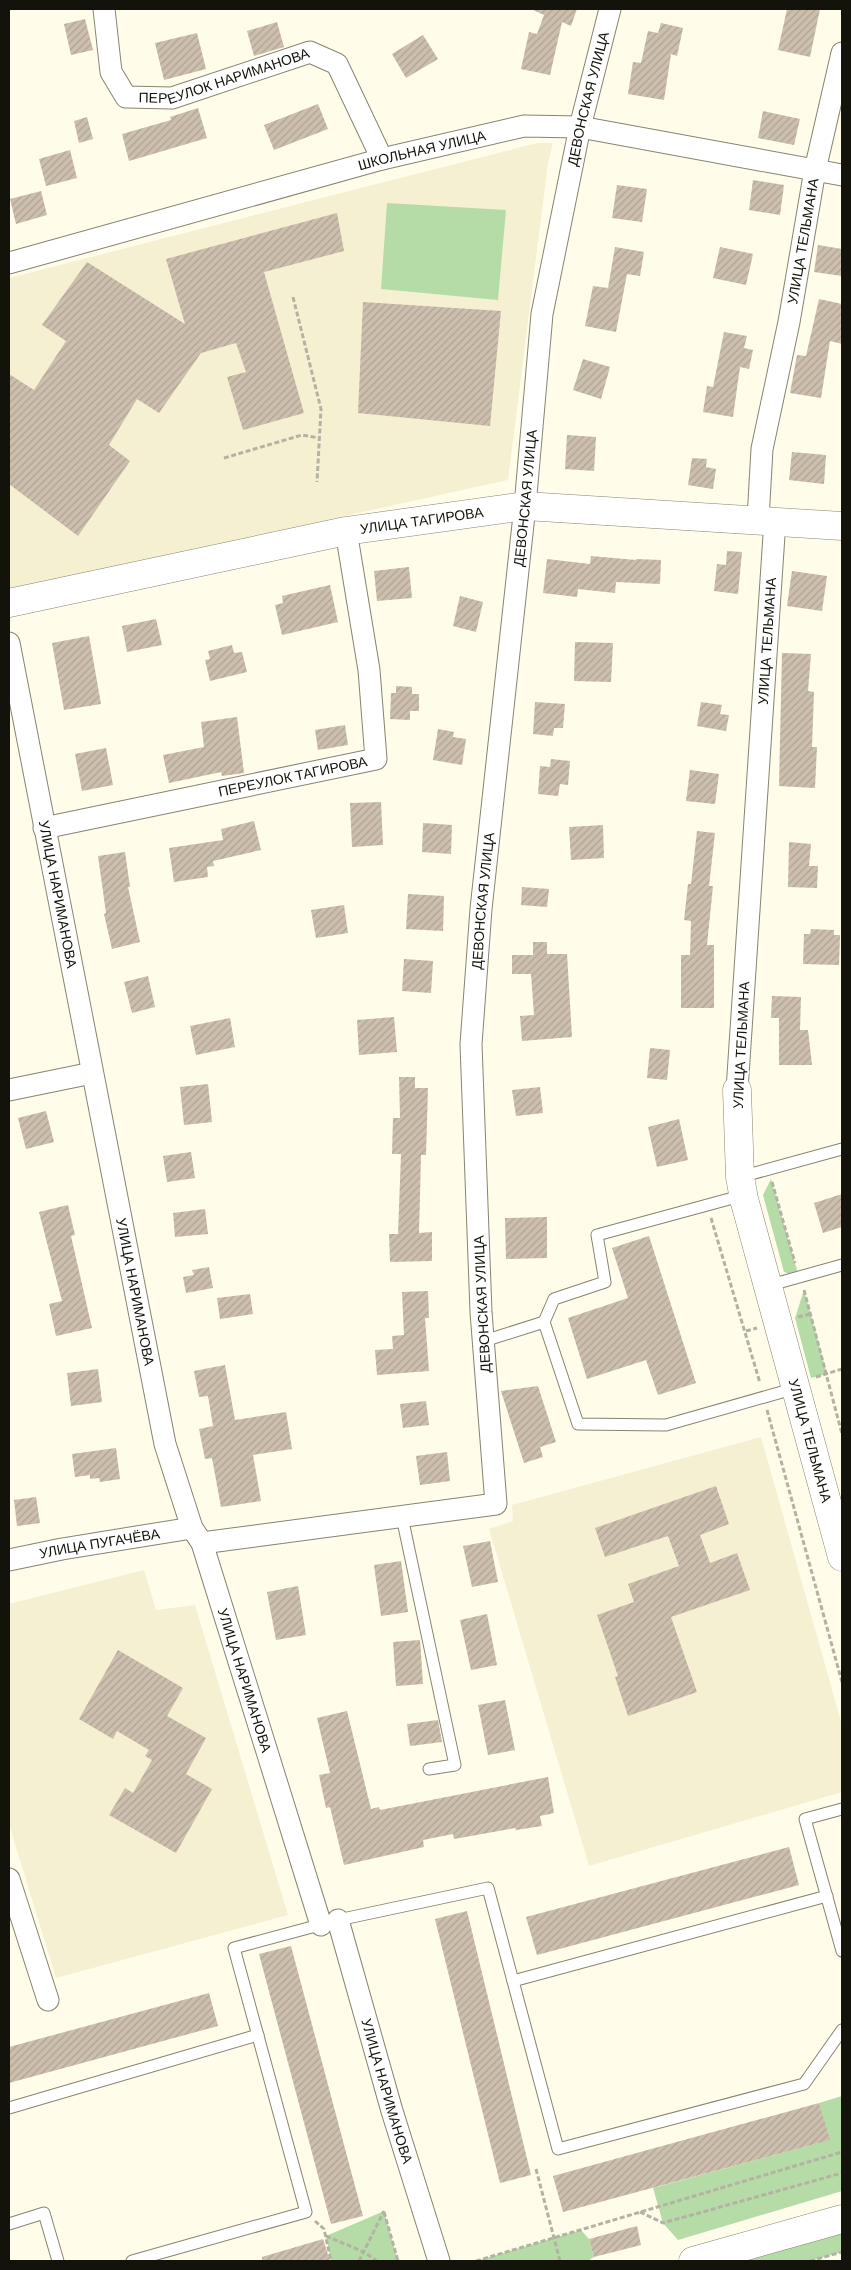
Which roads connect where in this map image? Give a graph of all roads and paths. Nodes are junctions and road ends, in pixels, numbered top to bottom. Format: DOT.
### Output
graph roads {
  1 [pos="104,9"];
  2 [pos="610,9"];
  3 [pos="842,53"];
  4 [pos="580,127"];
  5 [pos="382,158"];
  6 [pos="815,170"];
  7 [pos="842,175"];
  8 [pos="9,263"];
  9 [pos="293,297"];
  10 [pos="319,438"];
  11 [pos="224,458"];
  12 [pos="317,482"];
  13 [pos="525,506"];
  14 [pos="766,520"];
  15 [pos="842,526"];
  16 [pos="346,531"];
  17 [pos="9,604"];
  18 [pos="9,643"];
  19 [pos="44,828"];
  20 [pos="92,1073"];
  21 [pos="9,1090"];
  22 [pos="737,1090"];
  23 [pos="842,1149"];
  24 [pos="768,1170"];
  25 [pos="742,1186"];
  26 [pos="710,1206"];
  27 [pos="842,1265"];
  28 [pos="800,1277"];
  29 [pos="768,1286"];
  30 [pos="810,1314"];
  31 [pos="795,1318"];
  32 [pos="544,1322"];
  33 [pos="484,1341"];
  34 [pos="842,1370"];
  35 [pos="827,1374"];
  36 [pos="796,1385"];
  37 [pos="764,1397"];
  38 [pos="842,1434"];
  39 [pos="836,1511"];
  40 [pos="402,1516"];
  41 [pos="197,1536"];
  42 [pos="842,1557"];
  43 [pos="9,1560"];
  44 [pos="842,1682"];
  45 [pos="429,1769"];
  46 [pos="842,1809"];
  47 [pos="9,1879"];
  48 [pos="827,1896"];
  49 [pos="329,1923"];
  50 [pos="842,1950"];
  51 [pos="513,1980"];
  52 [pos="48,2000"];
  53 [pos="842,2030"];
  54 [pos="258,2035"];
  55 [pos="9,2108"];
  56 [pos="842,2152"];
  57 [pos="536,2169"];
  58 [pos="842,2173"];
  59 [pos="306,2212"];
  60 [pos="640,2212"];
  61 [pos="842,2219"];
  62 [pos="9,2224"];
  63 [pos="326,2236"];
  64 [pos="554,2238"];
  65 [pos="364,2252"];
  66 [pos="842,2252"];
  67 [pos="480,2260"];
  68 [pos="58,2261"];
  69 [pos="132,2261"];
  70 [pos="331,2261"];
  71 [pos="359,2261"];
  72 [pos="377,2261"];
  73 [pos="398,2261"];
  74 [pos="439,2261"];
  75 [pos="476,2261"];
  76 [pos="560,2261"];
  77 [pos="693,2261"];
  78 [pos="810,2261"];
  1 -- 5 [label="street, ПЕРЕУЛОК НАРИМАНОВА"];
  2 -- 4 [label="street, ДЕВОНСКАЯ УЛИЦА"];
  3 -- 6 [label="street, УЛИЦА ТЕЛЬМАНА"];
  4 -- 5 [label="street, ШКОЛЬНАЯ УЛИЦА"];
  4 -- 6 [label="street, ШКОЛЬНАЯ УЛИЦА"];
  4 -- 13 [label="street, ДЕВОНСКАЯ УЛИЦА"];
  5 -- 8 [label="street, ШКОЛЬНАЯ УЛИЦА"];
  6 -- 7 [label="street, ШКОЛЬНАЯ УЛИЦА"];
  6 -- 14 [label="street, УЛИЦА ТЕЛЬМАНА"];
  9 -- 10 [label="path"];
  10 -- 11 [label="path"];
  10 -- 12 [label="path"];
  13 -- 14 [label="street, УЛИЦА ТАГИРОВА"];
  13 -- 16 [label="street, УЛИЦА ТАГИРОВА"];
  13 -- 33 [label="street, ДЕВОНСКАЯ УЛИЦА"];
  14 -- 15 [label="street, УЛИЦА ТАГИРОВА"];
  14 -- 22 [label="street, УЛИЦА ТЕЛЬМАНА"];
  16 -- 17 [label="street, УЛИЦА ТАГИРОВА"];
  16 -- 19 [label="street, ПЕРЕУЛОК ТАГИРОВА"];
  18 -- 19 [label="street, УЛИЦА НАРИМАНОВА"];
  19 -- 20 [label="street, УЛИЦА НАРИМАНОВА"];
  20 -- 21 [label="street"];
  20 -- 41 [label="street, УЛИЦА НАРИМАНОВА"];
  22 -- 25 [label="street, УЛИЦА ТЕЛЬМАНА"];
  23 -- 24 [label="lane"];
  24 -- 25 [label="lane"];
  24 -- 28 [label="path"];
  25 -- 26 [label="lane"];
  25 -- 29 [label="street, УЛИЦА ТЕЛЬМАНА"];
  26 -- 32 [label="lane"];
  26 -- 37 [label="path"];
  27 -- 28 [label="lane"];
  28 -- 29 [label="lane"];
  28 -- 30 [label="path"];
  29 -- 36 [label="street, УЛИЦА ТЕЛЬМАНА"];
  30 -- 31 [label="path"];
  30 -- 35 [label="path"];
  32 -- 33 [label="lane"];
  32 -- 37 [label="lane"];
  33 -- 40 [label="street, ДЕВОНСКАЯ УЛИЦА"];
  34 -- 35 [label="path"];
  35 -- 36 [label="path"];
  35 -- 38 [label="path"];
  36 -- 37 [label="lane"];
  36 -- 39 [label="street, УЛИЦА ТЕЛЬМАНА"];
  37 -- 44 [label="path"];
  39 -- 42 [label="street, УЛИЦА ТЕЛЬМАНА"];
  40 -- 41 [label="street, ДЕВОНСКАЯ УЛИЦА"];
  40 -- 45 [label="lane"];
  41 -- 43 [label="street, УЛИЦА ПУГАЧЁВА"];
  41 -- 49 [label="street, УЛИЦА НАРИМАНОВА"];
  46 -- 48 [label="lane"];
  47 -- 52 [label="street"];
  48 -- 50 [label="lane"];
  48 -- 51 [label="lane"];
  49 -- 51 [label="lane"];
  49 -- 54 [label="lane"];
  49 -- 74 [label="street, УЛИЦА НАРИМАНОВА"];
  51 -- 53 [label="lane"];
  54 -- 55 [label="lane"];
  54 -- 59 [label="lane"];
  56 -- 60 [label="path"];
  57 -- 64 [label="path"];
  58 -- 60 [label="path"];
  59 -- 63 [label="path"];
  59 -- 69 [label="lane"];
  60 -- 64 [label="path"];
  61 -- 77 [label="street"];
  62 -- 68 [label="lane"];
  63 -- 65 [label="path"];
  63 -- 70 [label="path"];
  64 -- 67 [label="path"];
  64 -- 76 [label="path"];
  65 -- 71 [label="path"];
  65 -- 72 [label="path"];
  65 -- 73 [label="path"];
  66 -- 78 [label="path"];
  67 -- 75 [label="path"];
}
